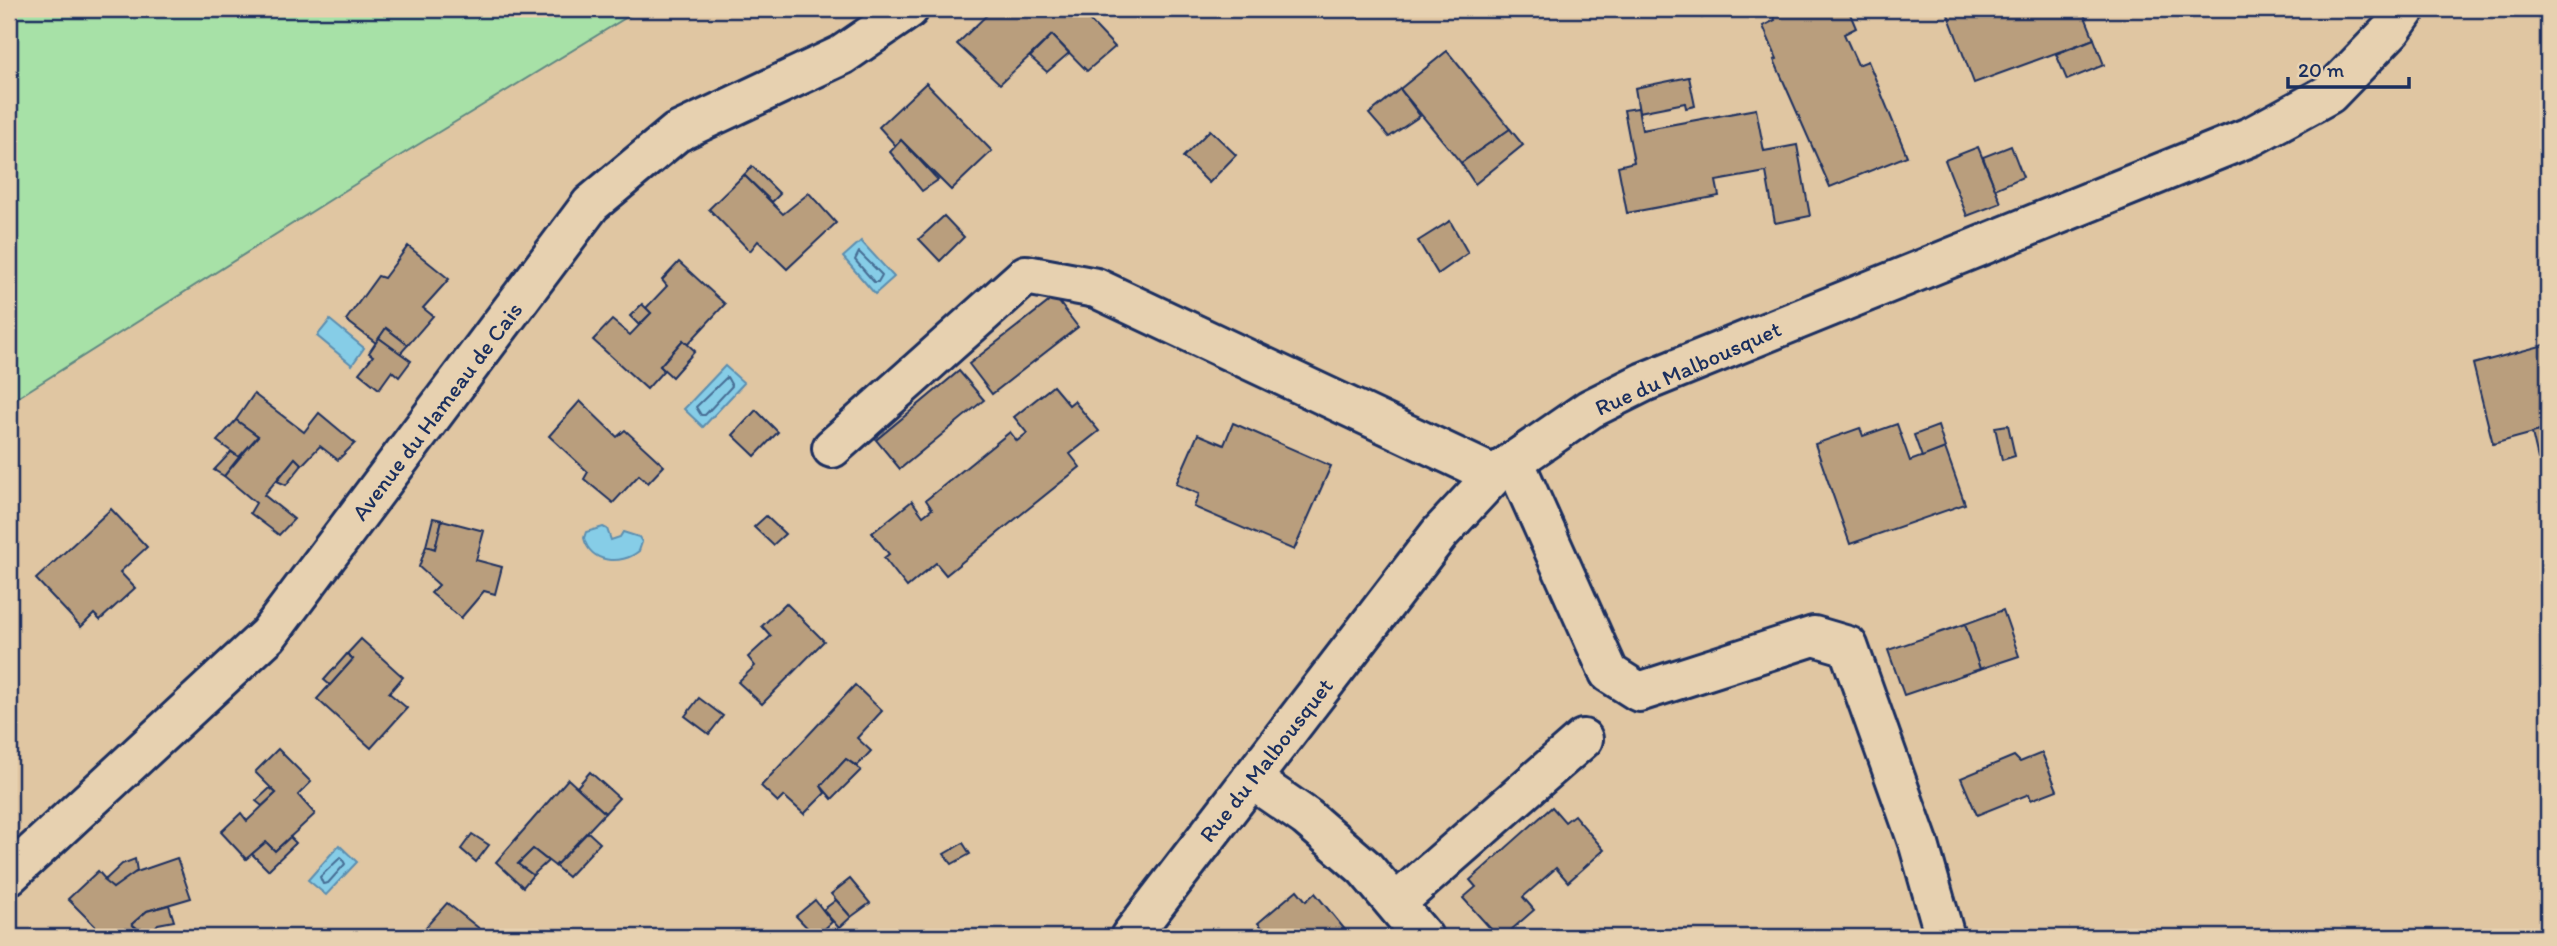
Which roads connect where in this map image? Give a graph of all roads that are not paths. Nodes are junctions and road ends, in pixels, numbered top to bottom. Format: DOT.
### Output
graph roads {
  1 [pos="909,9"];
  2 [pos="2406,9"];
  3 [pos="832,448"];
  4 [pos="1504,468"];
  5 [pos="1583,739"];
  6 [pos="1251,779"];
  7 [pos="9,876"];
  8 [pos="1396,904"];
  9 [pos="1130,937"];
  10 [pos="1423,937"];
  11 [pos="1945,937"];
  1 -- 7 [label="street, Avenue du Hameau de Cais"];
  2 -- 4 [label="street, Rue du Malbousquet"];
  3 -- 4 [label="street"];
  4 -- 6 [label="street, Rue du Malbousquet"];
  4 -- 11 [label="street"];
  5 -- 8 [label="street"];
  6 -- 8 [label="street"];
  6 -- 9 [label="street, Rue du Malbousquet"];
  8 -- 10 [label="street"];
}
